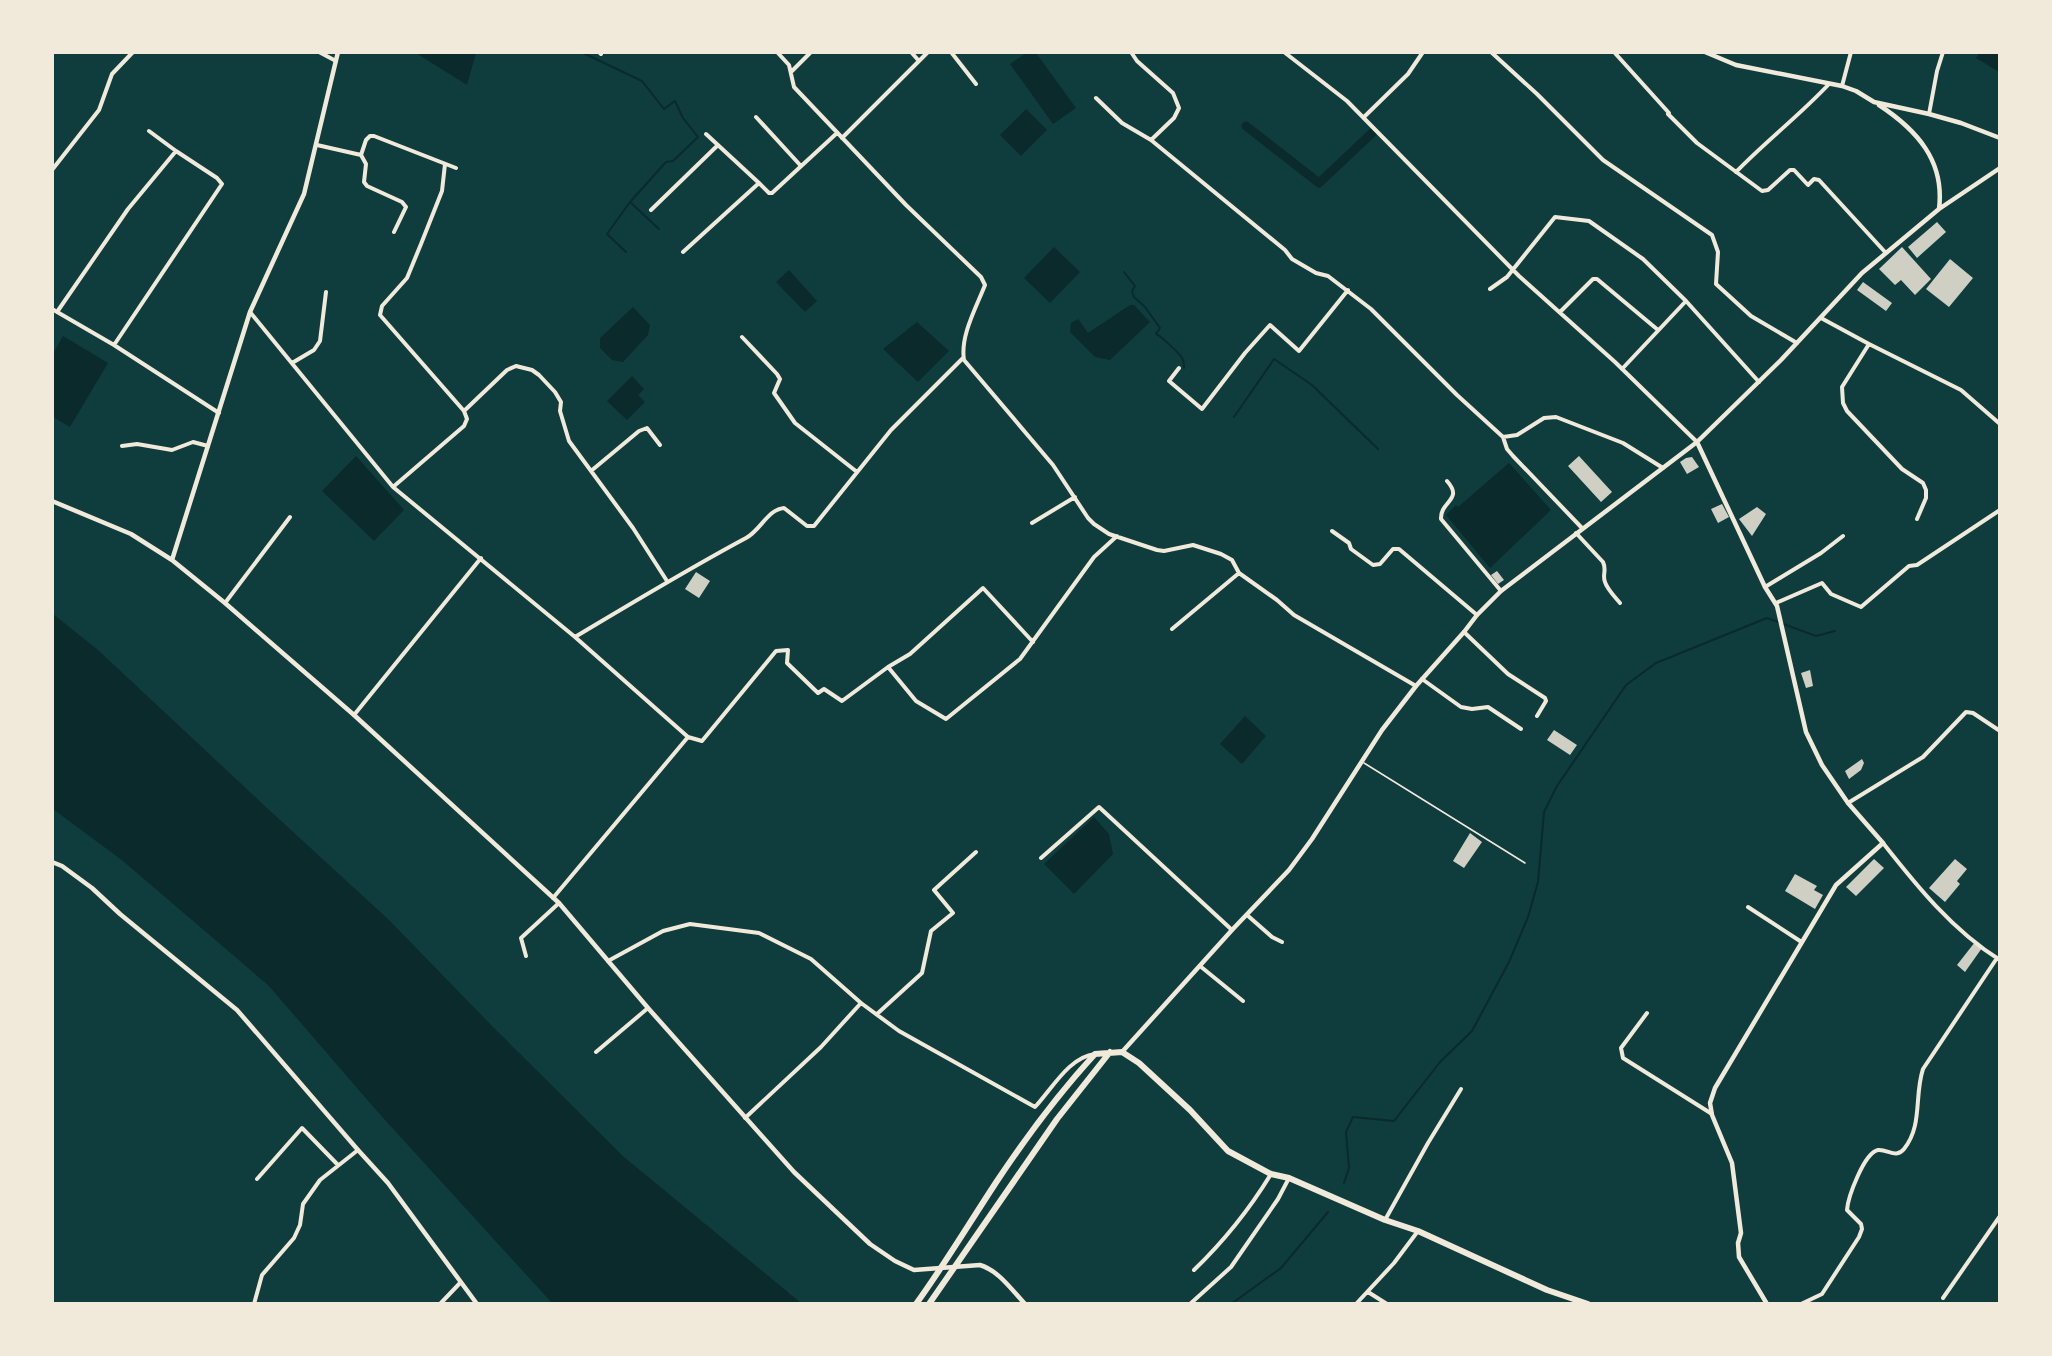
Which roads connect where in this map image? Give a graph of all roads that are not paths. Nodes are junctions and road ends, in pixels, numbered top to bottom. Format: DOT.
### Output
graph roads {
  1 [pos="133,52"];
  2 [pos="319,52"];
  3 [pos="338,52"];
  4 [pos="777,52"];
  5 [pos="811,52"];
  6 [pos="911,52"];
  7 [pos="928,52"];
  8 [pos="951,52"];
  9 [pos="1131,52"];
  10 [pos="1284,52"];
  11 [pos="1423,52"];
  12 [pos="1491,52"];
  13 [pos="1614,52"];
  14 [pos="1705,52"];
  15 [pos="1851,52"];
  16 [pos="1942,52"];
  17 [pos="336,61"];
  18 [pos="919,61"];
  19 [pos="791,73"];
  20 [pos="976,84"];
  21 [pos="1829,84"];
  22 [pos="1842,86"];
  23 [pos="1096,98"];
  24 [pos="1874,102"];
  25 [pos="1929,114"];
  26 [pos="756,117"];
  27 [pos="1364,117"];
  28 [pos="149,131"];
  29 [pos="837,133"];
  30 [pos="706,134"];
  31 [pos="842,138"];
  32 [pos="2000,138"];
  33 [pos="1151,140"];
  34 [pos="317,145"];
  35 [pos="718,145"];
  36 [pos="176,151"];
  37 [pos="361,155"];
  38 [pos="445,164"];
  39 [pos="801,166"];
  40 [pos="456,168"];
  41 [pos="2000,168"];
  42 [pos="52,170"];
  43 [pos="1736,172"];
  44 [pos="759,183"];
  45 [pos="1939,209"];
  46 [pos="651,210"];
  47 [pos="394,232"];
  48 [pos="683,252"];
  49 [pos="1885,252"];
  50 [pos="1513,269"];
  51 [pos="1490,289"];
  52 [pos="1348,290"];
  53 [pos="326,292"];
  54 [pos="1686,301"];
  55 [pos="52,309"];
  56 [pos="57,312"];
  57 [pos="250,312"];
  58 [pos="1560,312"];
  59 [pos="1821,318"];
  60 [pos="1658,330"];
  61 [pos="742,337"];
  62 [pos="1797,343"];
  63 [pos="114,345"];
  64 [pos="1869,345"];
  65 [pos="963,358"];
  66 [pos="292,363"];
  67 [pos="1179,368"];
  68 [pos="1623,369"];
  69 [pos="1759,382"];
  70 [pos="464,411"];
  71 [pos="219,413"];
  72 [pos="2000,424"];
  73 [pos="1503,437"];
  74 [pos="1697,442"];
  75 [pos="660,445"];
  76 [pos="122,446"];
  77 [pos="209,447"];
  78 [pos="1663,468"];
  79 [pos="591,471"];
  80 [pos="857,472"];
  81 [pos="1448,481"];
  82 [pos="393,487"];
  83 [pos="1075,497"];
  84 [pos="52,501"];
  85 [pos="2000,510"];
  86 [pos="290,517"];
  87 [pos="1917,519"];
  88 [pos="1032,523"];
  89 [pos="1582,528"];
  90 [pos="1332,531"];
  91 [pos="1576,533"];
  92 [pos="1117,536"];
  93 [pos="1843,536"];
  94 [pos="481,558"];
  95 [pos="172,560"];
  96 [pos="1239,573"];
  97 [pos="667,581"];
  98 [pos="1766,587"];
  99 [pos="1501,591"];
  100 [pos="225,603"];
  101 [pos="1620,603"];
  102 [pos="1777,604"];
  103 [pos="1477,615"];
  104 [pos="1172,629"];
  105 [pos="1464,632"];
  106 [pos="575,637"];
  107 [pos="1033,642"];
  108 [pos="888,667"];
  109 [pos="1422,679"];
  110 [pos="1416,686"];
  111 [pos="354,715"];
  112 [pos="1537,716"];
  113 [pos="1521,729"];
  114 [pos="2000,731"];
  115 [pos="688,737"];
  116 [pos="1360,761"];
  117 [pos="1848,803"];
  118 [pos="1882,843"];
  119 [pos="976,852"];
  120 [pos="1041,858"];
  121 [pos="52,862"];
  122 [pos="1526,862"];
  123 [pos="553,898"];
  124 [pos="559,903"];
  125 [pos="1748,907"];
  126 [pos="1247,915"];
  127 [pos="1232,930"];
  128 [pos="1282,942"];
  129 [pos="1800,942"];
  130 [pos="526,956"];
  131 [pos="1998,959"];
  132 [pos="608,961"];
  133 [pos="1200,966"];
  134 [pos="1243,1001"];
  135 [pos="861,1003"];
  136 [pos="648,1008"];
  137 [pos="1647,1013"];
  138 [pos="877,1014"];
  139 [pos="596,1052"];
  140 [pos="1110,1052"];
  141 [pos="1122,1052"];
  142 [pos="1095,1053"];
  143 [pos="1461,1089"];
  144 [pos="1712,1114"];
  145 [pos="745,1119"];
  146 [pos="358,1150"];
  147 [pos="338,1165"];
  148 [pos="1271,1174"];
  149 [pos="1289,1178"];
  150 [pos="257,1179"];
  151 [pos="2000,1216"];
  152 [pos="1385,1220"];
  153 [pos="1418,1231"];
  154 [pos="1194,1270"];
  155 [pos="460,1283"];
  156 [pos="1368,1292"];
  157 [pos="1943,1298"];
  158 [pos="254,1304"];
  159 [pos="440,1304"];
  160 [pos="477,1304"];
  161 [pos="916,1304"];
  162 [pos="929,1304"];
  163 [pos="1025,1304"];
  164 [pos="1190,1304"];
  165 [pos="1356,1304"];
  166 [pos="1387,1304"];
  167 [pos="1588,1304"];
  168 [pos="1767,1304"];
  169 [pos="1801,1304"];
  1 -- 42 [label="street"];
  2 -- 17 [label="street"];
  3 -- 17 [label="street"];
  4 -- 19 [label="street"];
  5 -- 19 [label="street"];
  6 -- 18 [label="street"];
  7 -- 18 [label="street"];
  8 -- 20 [label="street"];
  9 -- 33 [label="street"];
  10 -- 27 [label="street"];
  11 -- 27 [label="street"];
  12 -- 62 [label="street"];
  13 -- 43 [label="street"];
  14 -- 21 [label="street"];
  15 -- 22 [label="street"];
  16 -- 25 [label="street"];
  17 -- 34 [label="street"];
  18 -- 31 [label="street"];
  19 -- 29 [label="street"];
  21 -- 22 [label="street"];
  21 -- 43 [label="street"];
  22 -- 24 [label="street"];
  23 -- 33 [label="street"];
  24 -- 25 [label="street"];
  24 -- 45 [label="street"];
  25 -- 32 [label="street"];
  26 -- 39 [label="street"];
  27 -- 50 [label="street"];
  28 -- 36 [label="street"];
  29 -- 31 [label="street"];
  29 -- 39 [label="street"];
  30 -- 35 [label="street"];
  31 -- 65 [label="street"];
  33 -- 52 [label="street"];
  34 -- 37 [label="street"];
  34 -- 57 [label="street"];
  35 -- 44 [label="street"];
  35 -- 46 [label="street"];
  36 -- 56 [label="street"];
  36 -- 63 [label="street"];
  37 -- 38 [label="street"];
  37 -- 47 [label="street"];
  38 -- 40 [label="street"];
  38 -- 70 [label="street"];
  39 -- 44 [label="street"];
  41 -- 45 [label="street"];
  43 -- 49 [label="street"];
  44 -- 48 [label="street"];
  45 -- 49 [label="street"];
  49 -- 59 [label="street"];
  50 -- 51 [label="street"];
  50 -- 54 [label="street"];
  50 -- 58 [label="street"];
  52 -- 67 [label="street"];
  52 -- 73 [label="street"];
  53 -- 66 [label="street"];
  54 -- 60 [label="street"];
  54 -- 69 [label="street"];
  55 -- 56 [label="street"];
  56 -- 63 [label="street"];
  57 -- 66 [label="street"];
  57 -- 71 [label="street"];
  58 -- 60 [label="street"];
  58 -- 68 [label="street"];
  59 -- 62 [label="street"];
  59 -- 64 [label="street"];
  60 -- 68 [label="street"];
  61 -- 80 [label="street"];
  62 -- 69 [label="street"];
  63 -- 71 [label="street"];
  64 -- 72 [label="street"];
  64 -- 87 [label="street"];
  65 -- 80 [label="street"];
  65 -- 83 [label="street"];
  66 -- 82 [label="street"];
  68 -- 74 [label="street"];
  69 -- 74 [label="street"];
  70 -- 79 [label="street"];
  70 -- 82 [label="street"];
  71 -- 77 [label="street"];
  73 -- 78 [label="street"];
  73 -- 89 [label="street"];
  74 -- 78 [label="street"];
  74 -- 98 [label="street"];
  75 -- 79 [label="street"];
  76 -- 77 [label="street"];
  77 -- 95 [label="street"];
  78 -- 89 [label="street"];
  79 -- 97 [label="street"];
  80 -- 97 [label="street"];
  81 -- 99 [label="street"];
  82 -- 94 [label="street"];
  83 -- 88 [label="street"];
  83 -- 92 [label="street"];
  84 -- 95 [label="street"];
  85 -- 102 [label="street"];
  86 -- 100 [label="street"];
  89 -- 91 [label="street"];
  90 -- 103 [label="street"];
  91 -- 99 [label="street"];
  91 -- 101 [label="street"];
  92 -- 96 [label="street"];
  92 -- 107 [label="street"];
  93 -- 98 [label="street"];
  94 -- 106 [label="street"];
  94 -- 111 [label="street"];
  95 -- 100 [label="street"];
  96 -- 104 [label="street"];
  96 -- 110 [label="street"];
  97 -- 106 [label="street"];
  98 -- 102 [label="street"];
  99 -- 103 [label="street"];
  100 -- 111 [label="street"];
  102 -- 117 [label="street"];
  103 -- 105 [label="street"];
  105 -- 109 [label="street"];
  105 -- 112 [label="street"];
  106 -- 115 [label="street"];
  107 -- 108 [label="street"];
  107 -- 108 [label="street"];
  108 -- 115 [label="street"];
  109 -- 110 [label="street"];
  109 -- 113 [label="street"];
  110 -- 116 [label="street"];
  111 -- 123 [label="street"];
  114 -- 117 [label="street"];
  115 -- 123 [label="street"];
  116 -- 122 [label="lane"];
  116 -- 126 [label="street"];
  117 -- 118 [label="street"];
  118 -- 129 [label="street"];
  118 -- 131 [label="street"];
  119 -- 138 [label="street"];
  120 -- 127 [label="street"];
  121 -- 146 [label="street"];
  123 -- 124 [label="street"];
  124 -- 130 [label="street"];
  124 -- 132 [label="street"];
  125 -- 129 [label="street"];
  126 -- 127 [label="street"];
  126 -- 128 [label="street"];
  127 -- 133 [label="street"];
  129 -- 144 [label="street"];
  131 -- 169 [label="street"];
  132 -- 135 [label="street"];
  132 -- 136 [label="street"];
  133 -- 134 [label="street"];
  133 -- 141 [label="street"];
  135 -- 138 [label="street"];
  135 -- 145 [label="street"];
  136 -- 139 [label="street"];
  136 -- 145 [label="street"];
  137 -- 144 [label="street"];
  138 -- 142 [label="street"];
  140 -- 141 [label="main road"];
  140 -- 142 [label="main road"];
  140 -- 162 [label="main road"];
  141 -- 148 [label="main road"];
  142 -- 161 [label="main road"];
  143 -- 152 [label="street"];
  144 -- 168 [label="street"];
  145 -- 163 [label="street"];
  146 -- 147 [label="street"];
  146 -- 155 [label="street"];
  147 -- 150 [label="street"];
  147 -- 158 [label="street"];
  148 -- 149 [label="main road"];
  148 -- 154 [label="street"];
  149 -- 152 [label="main road"];
  149 -- 164 [label="street"];
  151 -- 157 [label="street"];
  152 -- 153 [label="main road"];
  153 -- 156 [label="street"];
  153 -- 167 [label="main road"];
  155 -- 159 [label="street"];
  155 -- 160 [label="street"];
  156 -- 165 [label="street"];
  156 -- 166 [label="street"];
}
